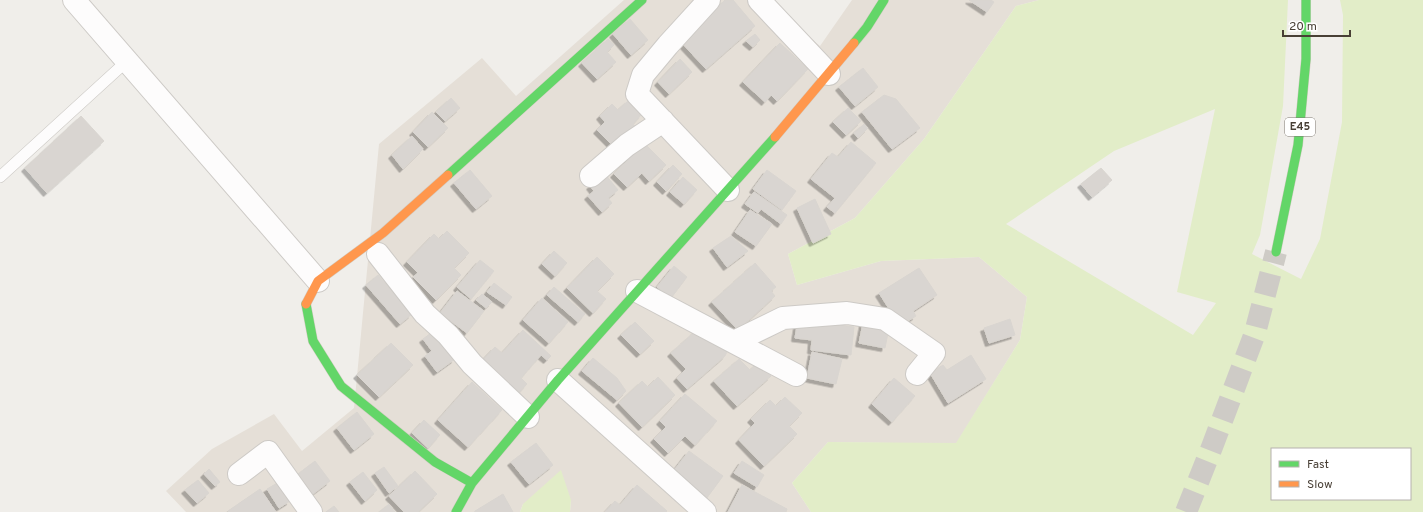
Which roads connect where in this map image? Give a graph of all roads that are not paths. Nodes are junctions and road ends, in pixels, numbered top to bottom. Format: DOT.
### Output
graph roads {
  1 [pos="74,0"];
  2 [pos="642,0"];
  3 [pos="709,0"];
  4 [pos="759,0"];
  5 [pos="884,0"];
  6 [pos="1306,0"];
  7 [pos="127,61"];
  8 [pos="829,74"];
  9 [pos="664,121"];
  10 [pos="591,176"];
  11 [pos="0,177"];
  12 [pos="728,190"];
  13 [pos="1276,252"];
  14 [pos="378,254"];
  15 [pos="318,281"];
  16 [pos="637,291"];
  17 [pos="734,342"];
  18 [pos="917,374"];
  19 [pos="796,375"];
  20 [pos="558,380"];
  21 [pos="528,417"];
  22 [pos="239,474"];
  23 [pos="472,483"];
  24 [pos="311,512"];
  25 [pos="456,512"];
  26 [pos="705,512"];
  1 -- 7 [label="street"];
  2 -- 15 [label="main road"];
  3 -- 9 [label="street"];
  4 -- 8 [label="street"];
  5 -- 8 [label="main road"];
  6 -- 13 [label="main road, E45"];
  7 -- 11 [label="lane"];
  7 -- 15 [label="street"];
  8 -- 12 [label="main road"];
  9 -- 10 [label="street"];
  9 -- 12 [label="street"];
  12 -- 16 [label="main road"];
  14 -- 21 [label="street"];
  15 -- 23 [label="main road"];
  16 -- 17 [label="street"];
  16 -- 20 [label="main road"];
  17 -- 18 [label="street"];
  17 -- 19 [label="street"];
  20 -- 21 [label="main road"];
  20 -- 26 [label="street"];
  21 -- 23 [label="main road"];
  22 -- 24 [label="street"];
  23 -- 25 [label="main road"];
}
